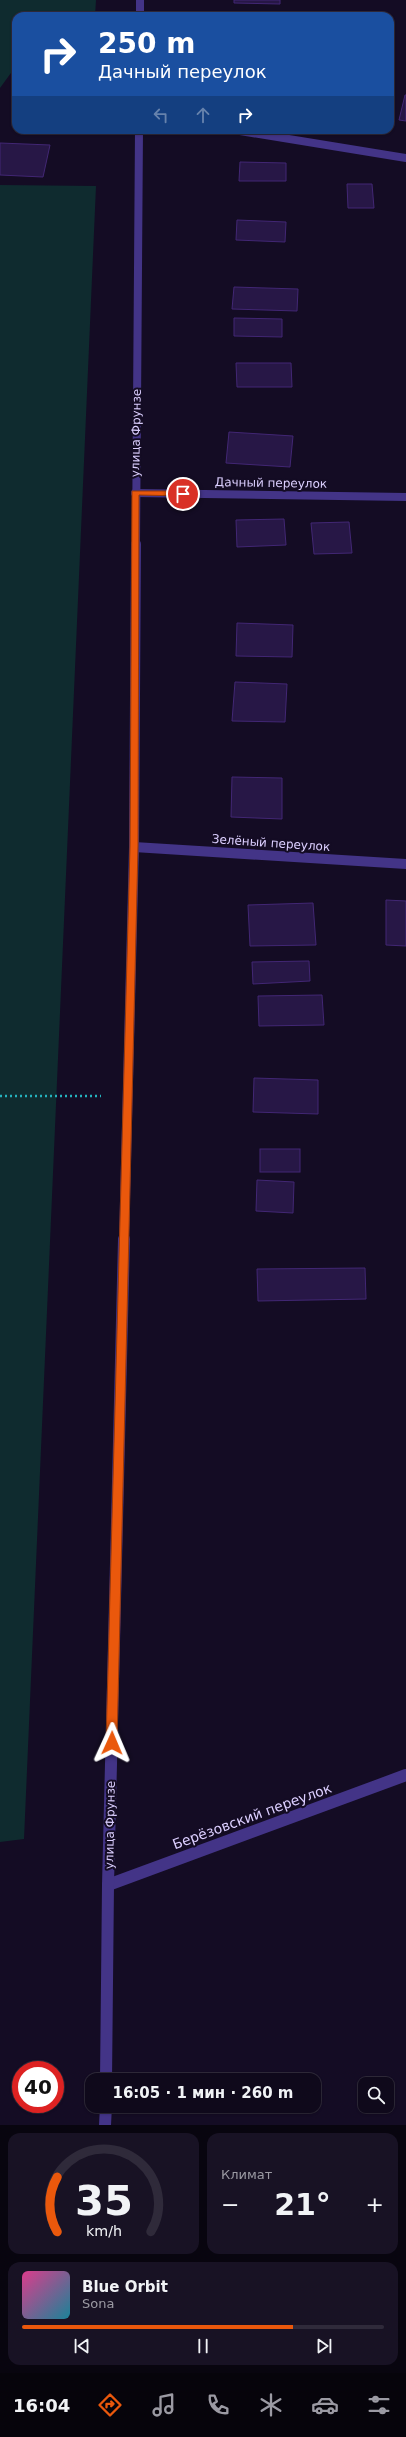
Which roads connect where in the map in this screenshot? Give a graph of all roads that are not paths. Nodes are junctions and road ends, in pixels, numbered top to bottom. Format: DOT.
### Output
graph roads {
  1 [pos="140,0"];
  2 [pos="140,12"];
  3 [pos="139,134"];
  4 [pos="259,134"];
  5 [pos="406,154"];
  6 [pos="394,156"];
  7 [pos="406,158"];
  8 [pos="135,493"];
  9 [pos="406,497"];
  10 [pos="134,846"];
  11 [pos="406,864"];
  12 [pos="406,1775"];
  13 [pos="108,1885"];
  14 [pos="106,2073"];
  15 [pos="106,2113"];
  16 [pos="105,2125"];
  1 -- 2 [label="street"];
  3 -- 8 [label="street, улица Фрунзе"];
  4 -- 6 [label="street"];
  5 -- 6 [label="street"];
  6 -- 7 [label="street"];
  8 -- 9 [label="street, Дачный переулок"];
  8 -- 10 [label="street, улица Фрунзе"];
  10 -- 11 [label="street, Зелёный переулок"];
  10 -- 13 [label="street, улица Фрунзе"];
  12 -- 13 [label="street, Берёзовский переулок"];
  13 -- 14 [label="street, улица Фрунзе"];
  15 -- 16 [label="street"];
}
